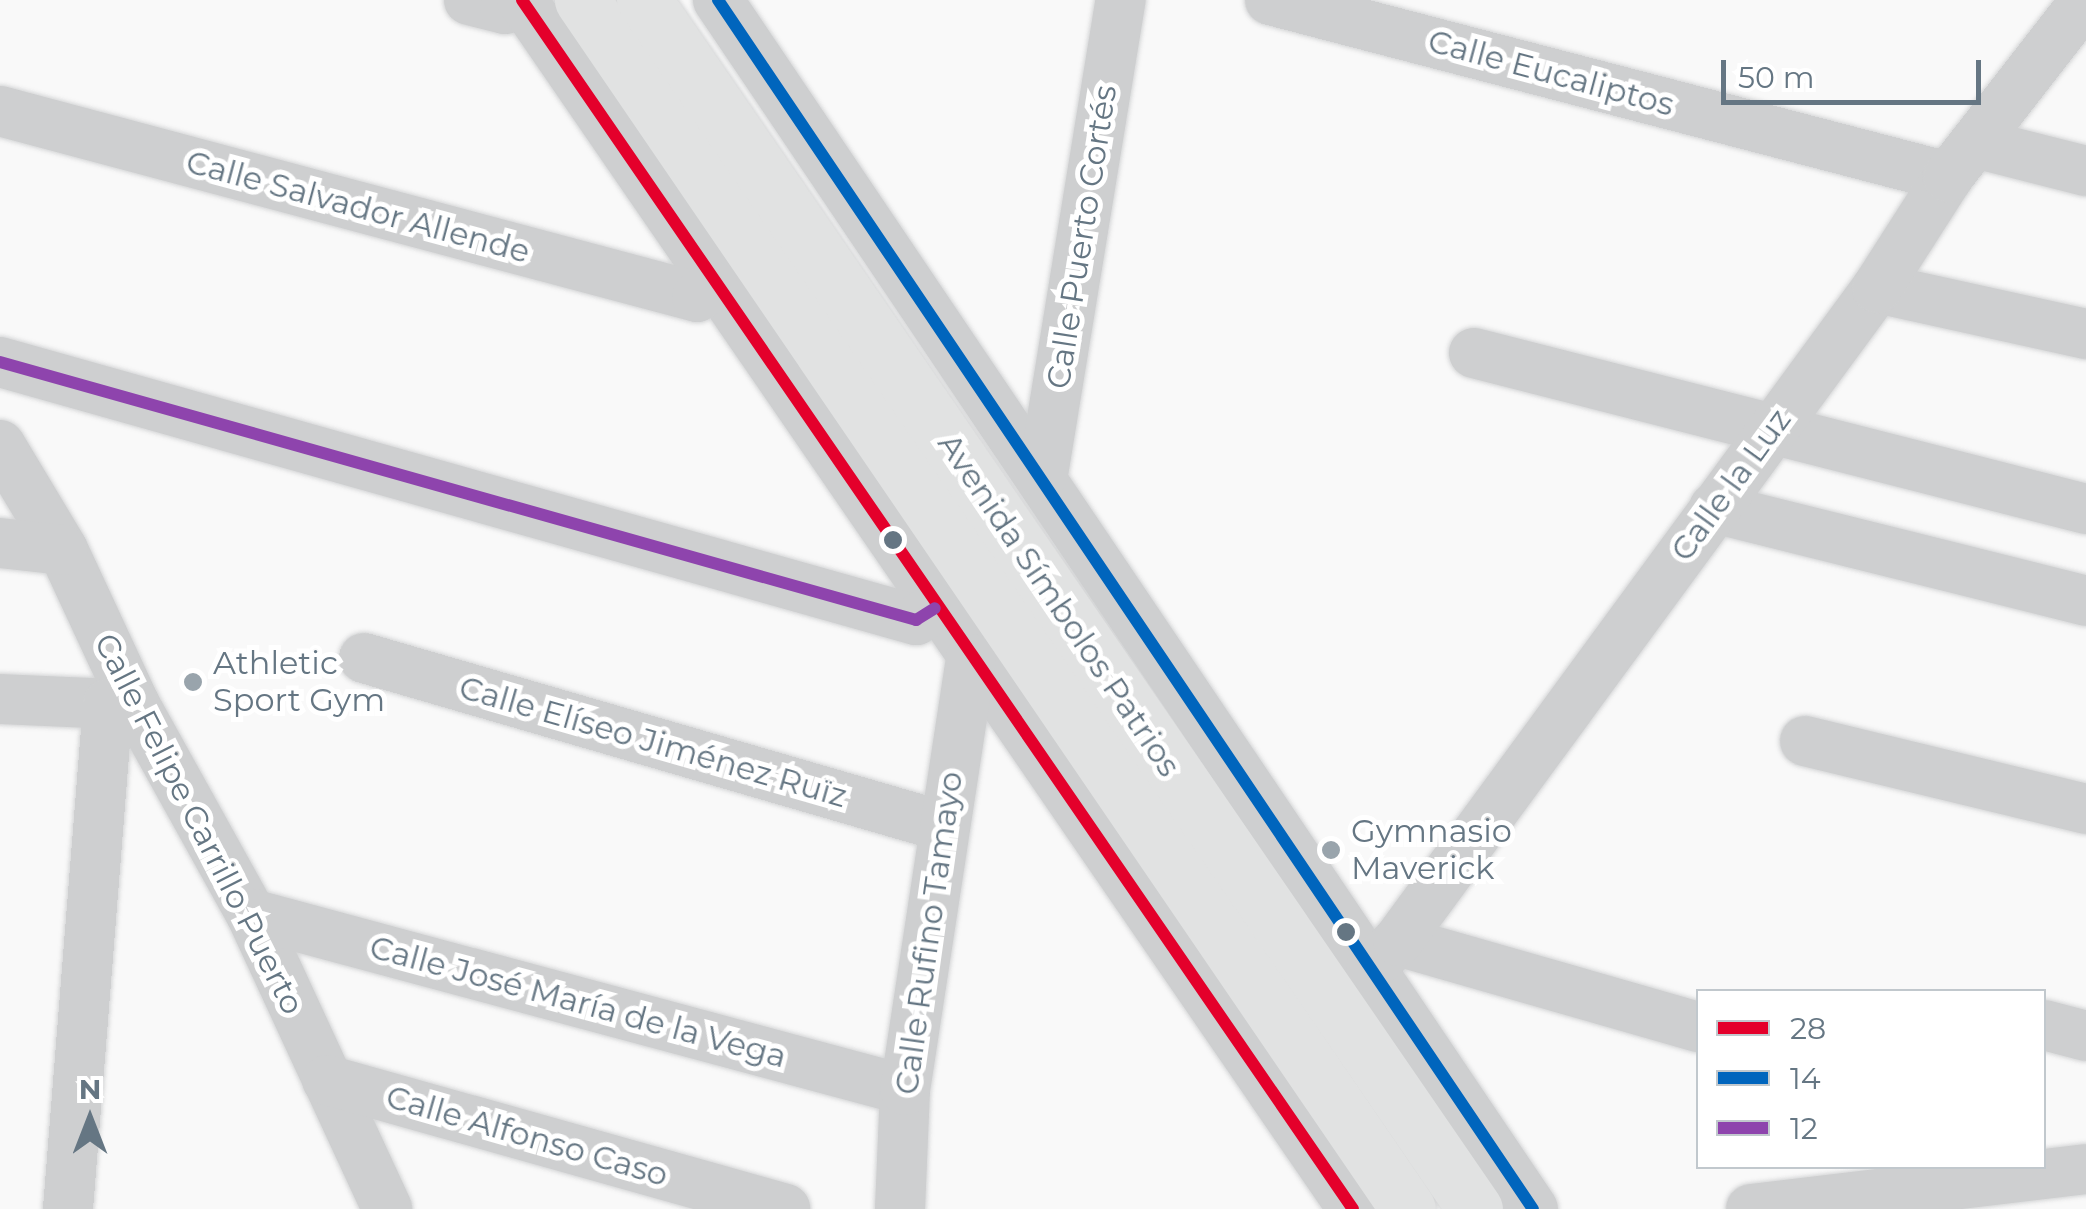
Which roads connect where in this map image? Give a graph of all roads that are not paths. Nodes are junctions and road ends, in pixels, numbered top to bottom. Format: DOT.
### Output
graph roads {
  1 [pos="469,0"];
  2 [pos="521,0"];
  3 [pos="582,0"];
  4 [pos="644,0"];
  5 [pos="718,0"];
  6 [pos="1121,0"];
  7 [pos="1270,0"];
  8 [pos="2086,0"];
  9 [pos="0,111"];
  10 [pos="1962,160"];
  11 [pos="2086,170"];
  12 [pos="713,286"];
  13 [pos="1877,288"];
  14 [pos="2086,334"];
  15 [pos="1474,353"];
  16 [pos="0,362"];
  17 [pos="1774,425"];
  18 [pos="0,445"];
  19 [pos="1043,474"];
  20 [pos="1714,508"];
  21 [pos="2086,508"];
  22 [pos="0,542"];
  23 [pos="63,550"];
  24 [pos="2086,601"];
  25 [pos="934,608"];
  26 [pos="364,658"];
  27 [pos="971,659"];
  28 [pos="0,700"];
  29 [pos="122,704"];
  30 [pos="1805,742"];
  31 [pos="2086,810"];
  32 [pos="942,826"];
  33 [pos="251,914"];
  34 [pos="1385,954"];
  35 [pos="1696,1026"];
  36 [pos="2046,1026"];
  37 [pos="2086,1036"];
  38 [pos="327,1080"];
  39 [pos="905,1090"];
  40 [pos="2086,1169"];
  41 [pos="1933,1199"];
  42 [pos="68,1209"];
  43 [pos="387,1209"];
  44 [pos="785,1209"];
  45 [pos="900,1209"];
  46 [pos="1353,1209"];
  47 [pos="1408,1209"];
  48 [pos="1474,1209"];
  49 [pos="1533,1209"];
  50 [pos="1750,1209"];
  1 -- 2 [label="street"];
  2 -- 12 [label="street"];
  3 -- 47 [label="main road, Avenida Símbolos Patrios"];
  4 -- 48 [label="main road, Avenida Símbolos Patrios"];
  5 -- 19 [label="street, Avenida Símbolos Patrios"];
  6 -- 19 [label="street, Calle Puerto Cortés"];
  7 -- 10 [label="street, Calle Eucaliptos"];
  8 -- 10 [label="street, Calle la Luz"];
  9 -- 12 [label="street, Calle Salvador Allende"];
  10 -- 11 [label="street, Calle Eucaliptos"];
  10 -- 13 [label="street, Calle la Luz"];
  12 -- 25 [label="street"];
  13 -- 14 [label="street"];
  13 -- 17 [label="street, Calle la Luz"];
  15 -- 17 [label="street"];
  16 -- 25 [label="street"];
  17 -- 20 [label="street, Calle la Luz"];
  17 -- 21 [label="street"];
  18 -- 23 [label="street, Calle Felipe Carrillo Puerto"];
  19 -- 34 [label="street, Avenida Símbolos Patrios"];
  20 -- 24 [label="street"];
  20 -- 34 [label="street, Calle la Luz"];
  22 -- 23 [label="street"];
  23 -- 29 [label="street, Calle Felipe Carrillo Puerto"];
  25 -- 27 [label="street"];
  26 -- 32 [label="street, Calle Elíseo Jiménez Ruïz"];
  27 -- 32 [label="street, Calle Rufino Tamayo"];
  27 -- 46 [label="street"];
  28 -- 29 [label="street"];
  29 -- 33 [label="street, Calle Felipe Carrillo Puerto"];
  29 -- 42 [label="street"];
  30 -- 31 [label="street"];
  32 -- 39 [label="street, Calle Rufino Tamayo"];
  33 -- 38 [label="street, Calle Felipe Carrillo Puerto"];
  33 -- 39 [label="street, Calle José María de la Vega"];
  34 -- 35 [label="street"];
  34 -- 49 [label="street, Avenida Símbolos Patrios"];
  36 -- 37 [label="street"];
  38 -- 43 [label="street, Calle Felipe Carrillo Puerto"];
  38 -- 44 [label="street, Calle Alfonso Caso"];
  39 -- 45 [label="street, Calle Rufino Tamayo"];
  40 -- 41 [label="street"];
  41 -- 50 [label="street"];
}
